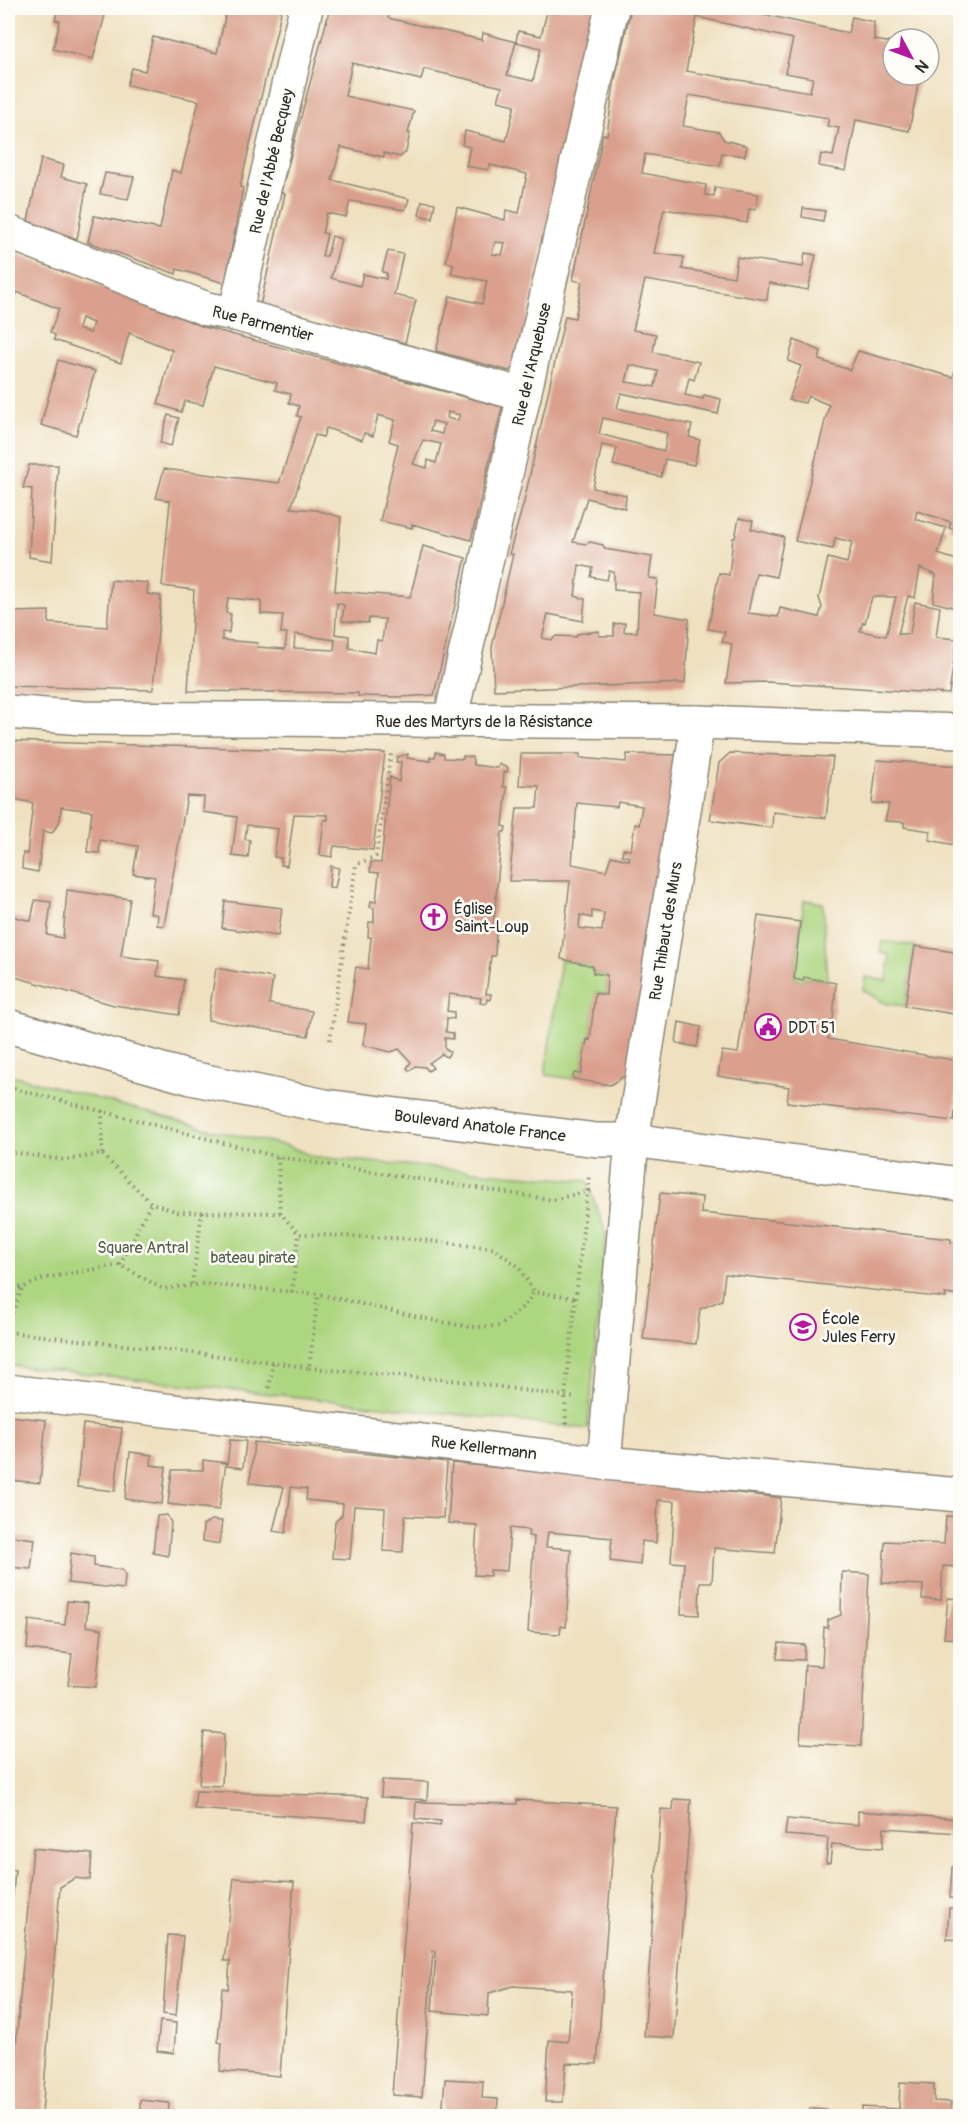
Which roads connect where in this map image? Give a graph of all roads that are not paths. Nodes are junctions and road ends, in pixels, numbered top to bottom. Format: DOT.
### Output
graph roads {
  1 [pos="306,8"];
  2 [pos="612,8"];
  3 [pos="8,232"];
  4 [pos="236,314"];
  5 [pos="524,394"];
  6 [pos="8,712"];
  7 [pos="450,721"];
  8 [pos="698,722"];
  9 [pos="960,731"];
  10 [pos="8,1026"];
  11 [pos="633,1140"];
  12 [pos="960,1184"];
  13 [pos="8,1391"];
  14 [pos="604,1463"];
  15 [pos="960,1495"];
  1 -- 4 [label="street, Rue de l'Abbé Becquey"];
  2 -- 5 [label="street, Rue de l'Arquebuse"];
  3 -- 4 [label="street, Rue Parmentier"];
  4 -- 5 [label="street, Rue Parmentier"];
  5 -- 7 [label="street, Rue de l'Arquebuse"];
  6 -- 7 [label="street, Rue des Martyrs de la Résistance"];
  7 -- 8 [label="street, Rue des Martyrs de la Résistance"];
  8 -- 9 [label="street, Rue des Martyrs de la Résistance"];
  8 -- 11 [label="street, Rue Thibaut des Murs"];
  10 -- 11 [label="street, Boulevard Anatole France"];
  11 -- 12 [label="street, Boulevard Anatole France"];
  11 -- 14 [label="street, Rue Thibaut des Murs"];
  13 -- 14 [label="street, Rue Kellermann"];
  14 -- 15 [label="street, Rue Kellermann"];
}
